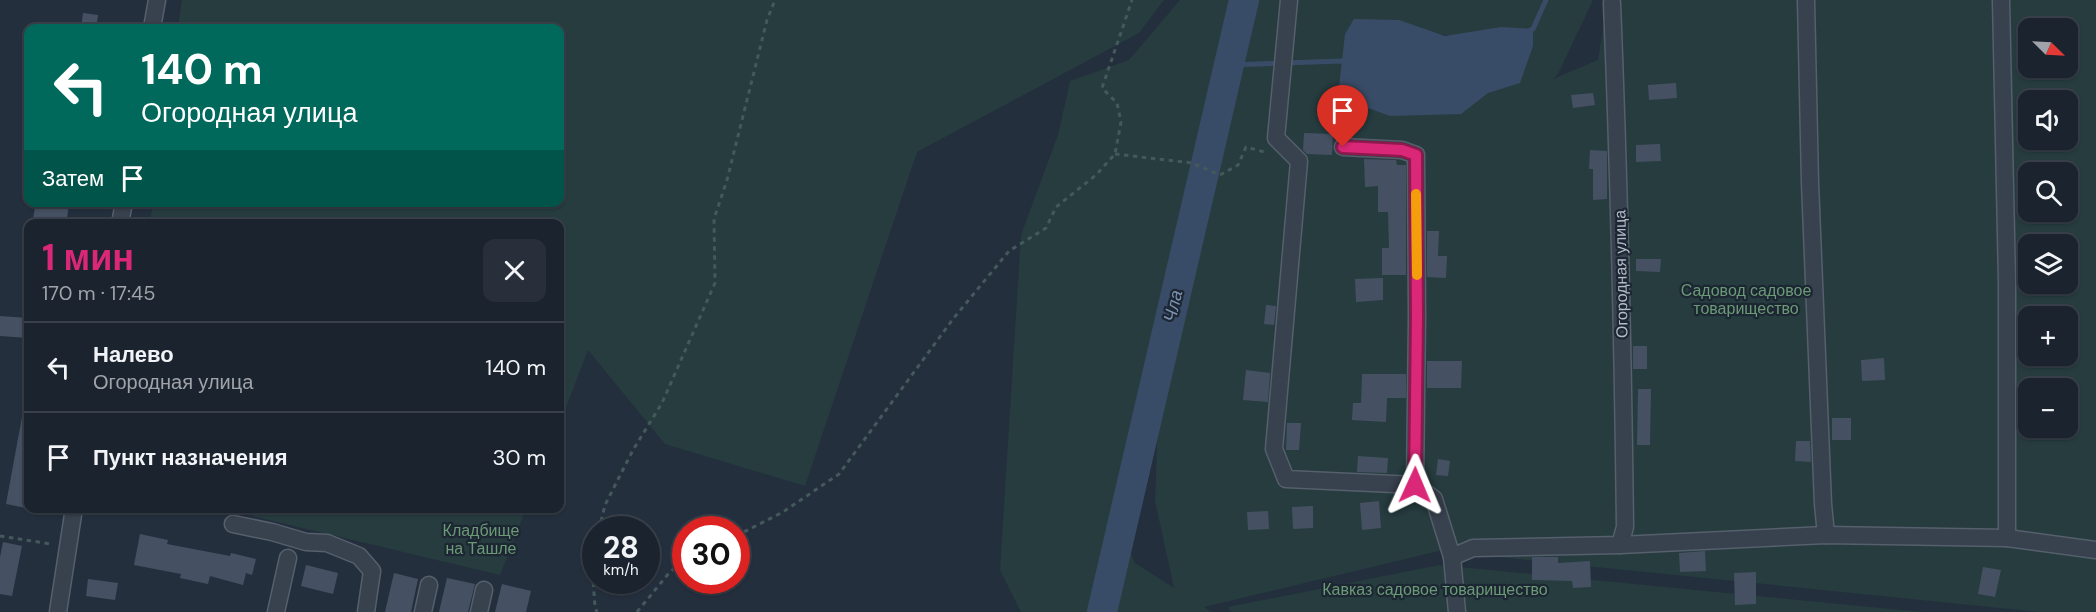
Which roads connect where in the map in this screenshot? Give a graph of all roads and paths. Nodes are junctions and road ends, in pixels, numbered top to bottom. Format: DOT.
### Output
graph roads {
  1 [pos="157,0"];
  2 [pos="775,0"];
  3 [pos="1132,0"];
  4 [pos="1289,0"];
  5 [pos="1806,0"];
  6 [pos="2001,0"];
  7 [pos="1612,3"];
  8 [pos="153,24"];
  9 [pos="1343,147"];
  10 [pos="1115,154"];
  11 [pos="1299,161"];
  12 [pos="1415,485"];
  13 [pos="73,513"];
  14 [pos="602,516"];
  15 [pos="233,524"];
  16 [pos="750,529"];
  17 [pos="272,532"];
  18 [pos="0,536"];
  19 [pos="1826,536"];
  20 [pos="2007,538"];
  21 [pos="306,542"];
  22 [pos="1620,545"];
  23 [pos="68,547"];
  24 [pos="2096,550"];
  25 [pos="1452,557"];
  26 [pos="288,558"];
  27 [pos="672,570"];
  28 [pos="429,585"];
  29 [pos="484,590"];
  30 [pos="595,594"];
  31 [pos="58,612"];
  32 [pos="276,612"];
  33 [pos="366,612"];
  34 [pos="423,612"];
  35 [pos="479,612"];
  36 [pos="597,612"];
  37 [pos="637,612"];
  38 [pos="1457,612"];
  1 -- 8 [label="street"];
  2 -- 14 [label="path"];
  3 -- 10 [label="path"];
  4 -- 11 [label="street"];
  5 -- 19 [label="street"];
  6 -- 20 [label="street"];
  7 -- 22 [label="street, Огородная улица"];
  9 -- 12 [label="street"];
  10 -- 11 [label="path"];
  10 -- 16 [label="path"];
  11 -- 12 [label="street"];
  12 -- 25 [label="street"];
  13 -- 23 [label="street"];
  15 -- 17 [label="street"];
  17 -- 21 [label="street"];
  17 -- 26 [label="street"];
  18 -- 23 [label="path"];
  19 -- 20 [label="street"];
  19 -- 22 [label="street"];
  20 -- 24 [label="street"];
  21 -- 26 [label="street"];
  21 -- 33 [label="street"];
  22 -- 25 [label="street"];
  23 -- 31 [label="street"];
  25 -- 38 [label="street"];
  26 -- 32 [label="street"];
  27 -- 37 [label="path"];
  28 -- 34 [label="street"];
  29 -- 35 [label="street"];
  30 -- 36 [label="path"];
}
